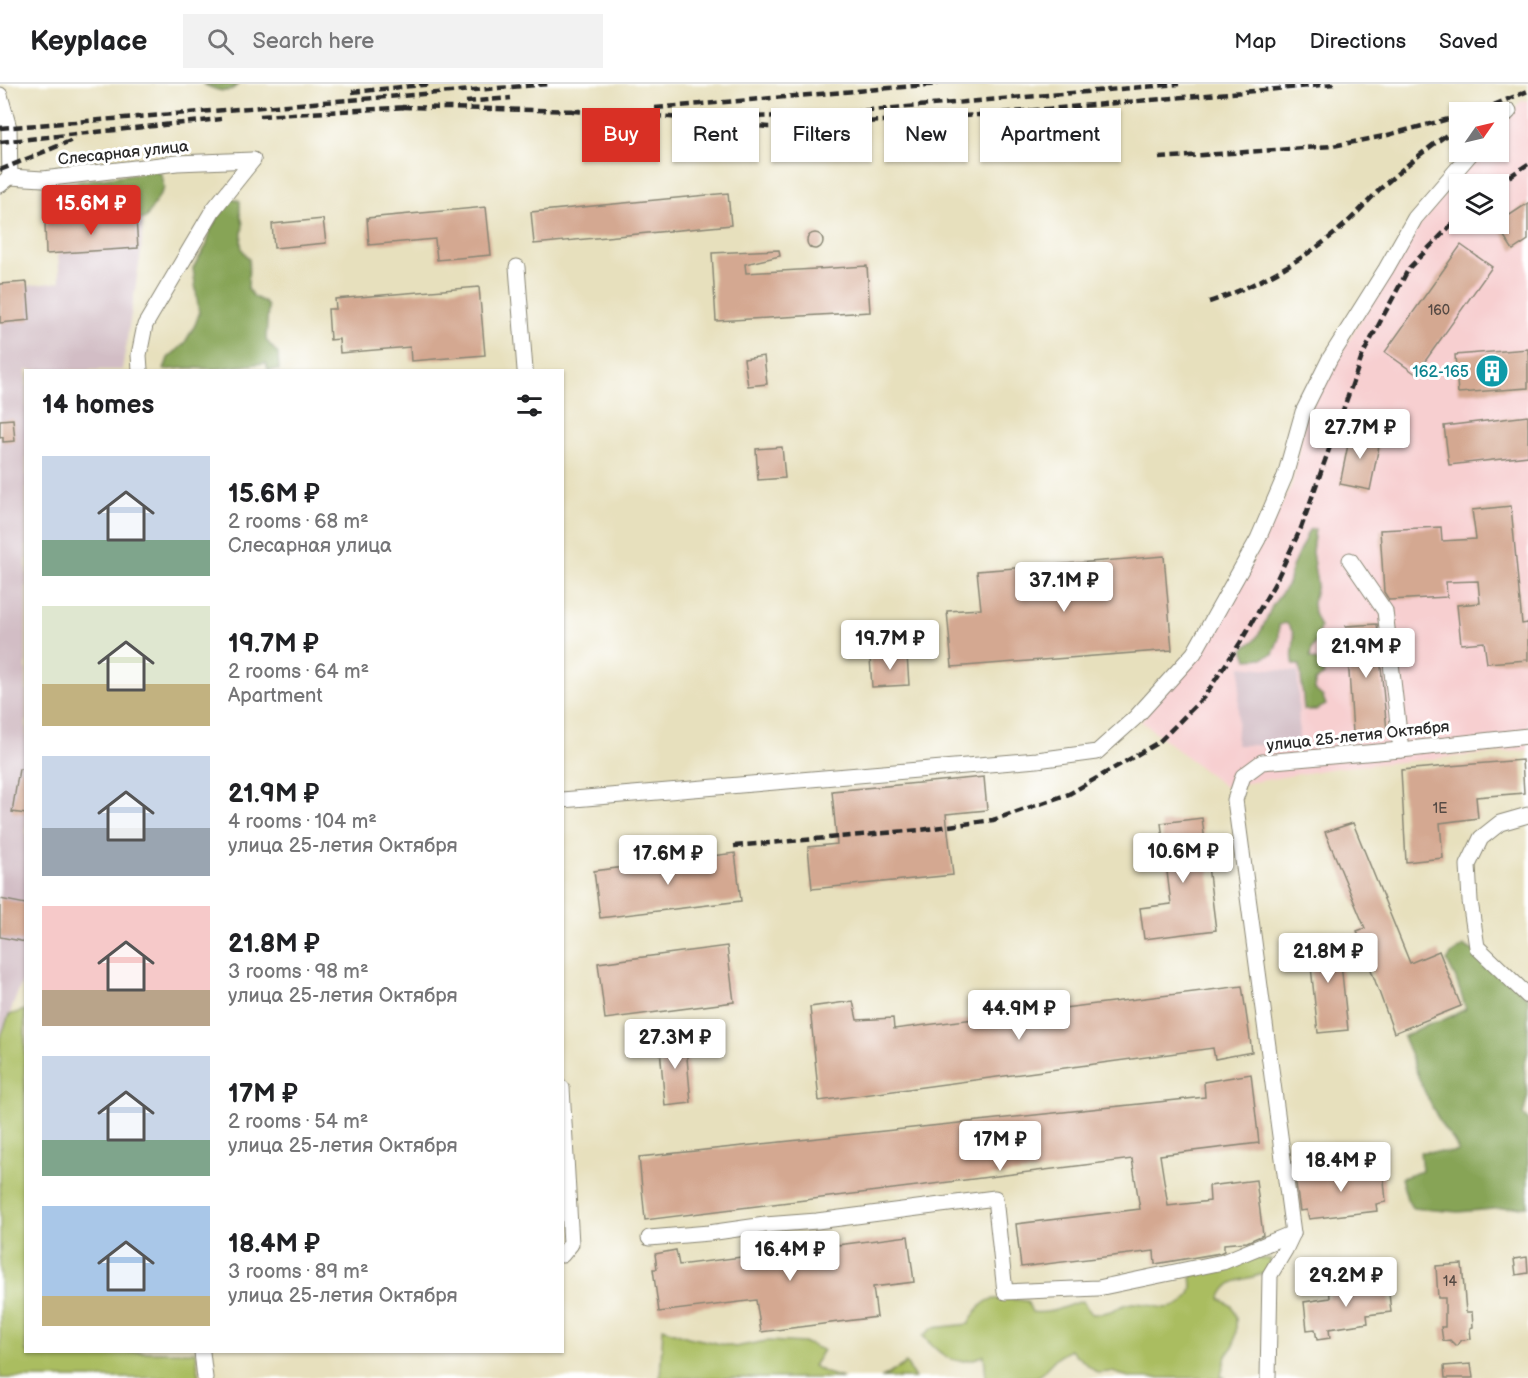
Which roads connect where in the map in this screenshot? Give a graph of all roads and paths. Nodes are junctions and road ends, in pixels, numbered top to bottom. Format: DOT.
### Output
graph roads {
  1 [pos="0,95"];
  2 [pos="1463,162"];
  3 [pos="5,181"];
  4 [pos="517,267"];
  5 [pos="140,369"];
  6 [pos="525,369"];
  7 [pos="1350,560"];
  8 [pos="1528,736"];
  9 [pos="1401,750"];
  10 [pos="564,800"];
  11 [pos="1528,815"];
  12 [pos="1528,996"];
  13 [pos="564,1123"];
  14 [pos="1293,1233"];
  15 [pos="649,1238"];
  16 [pos="564,1253"];
  17 [pos="202,1353"];
  18 [pos="205,1378"];
  19 [pos="1268,1378"];
  1 -- 3 [label="street"];
  2 -- 10 [label="street"];
  3 -- 5 [label="street, Слесарная улица"];
  4 -- 6 [label="street"];
  7 -- 9 [label="street"];
  8 -- 9 [label="street, улица 25-летия Октября"];
  9 -- 14 [label="street, улица 25-летия Октября"];
  11 -- 12 [label="street"];
  13 -- 16 [label="street"];
  14 -- 15 [label="street"];
  14 -- 19 [label="street"];
  17 -- 18 [label="street"];
}
